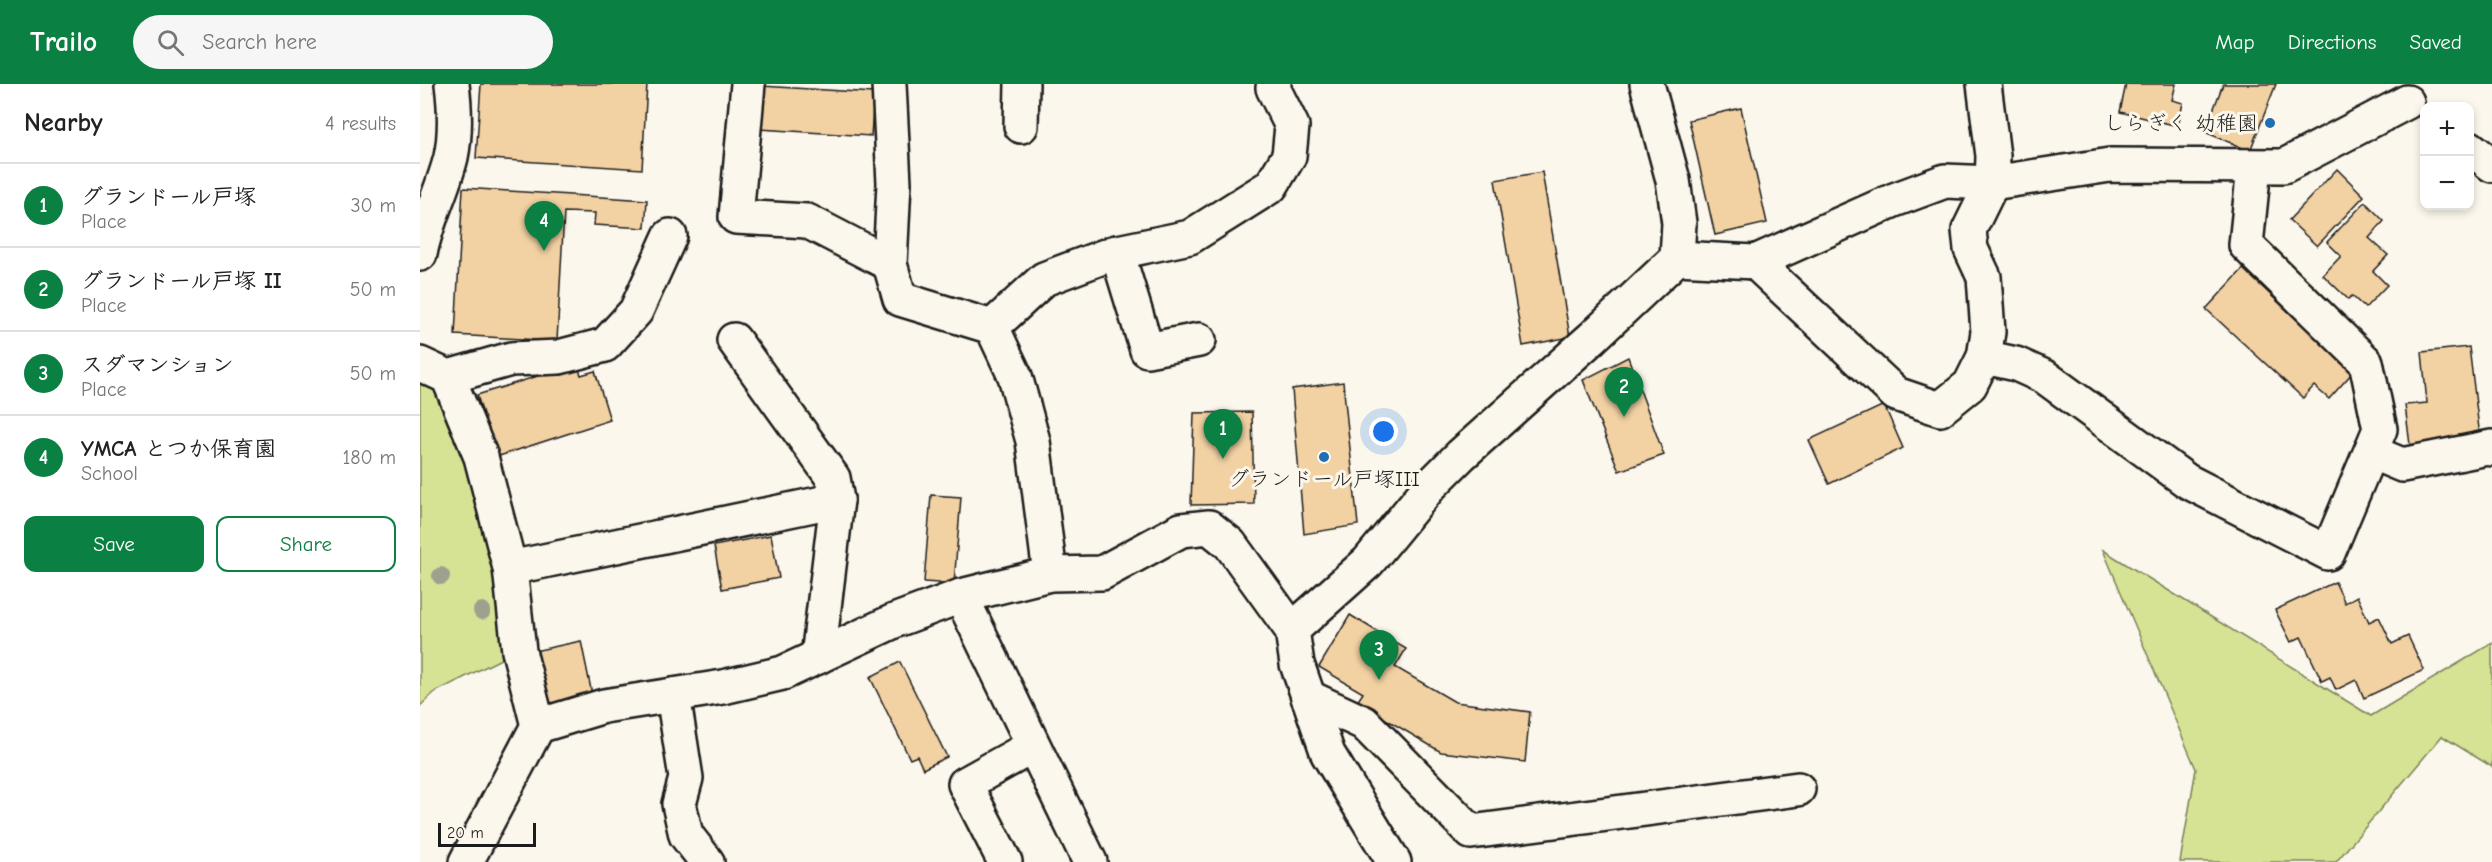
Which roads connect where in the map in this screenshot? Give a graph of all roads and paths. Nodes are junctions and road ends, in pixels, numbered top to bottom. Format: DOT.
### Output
graph roads {
  1 [pos="452,84"];
  2 [pos="748,84"];
  3 [pos="889,84"];
  4 [pos="1022,84"];
  5 [pos="1274,84"];
  6 [pos="1647,84"];
  7 [pos="1984,84"];
  8 [pos="2413,100"];
  9 [pos="1021,126"];
  10 [pos="2474,152"];
  11 [pos="2492,165"];
  12 [pos="2254,167"];
  13 [pos="1992,183"];
  14 [pos="670,236"];
  15 [pos="1117,252"];
  16 [pos="420,254"];
  17 [pos="1677,258"];
  18 [pos="1755,262"];
  19 [pos="890,264"];
  20 [pos="992,327"];
  21 [pos="1199,339"];
  22 [pos="734,340"];
  23 [pos="1984,357"];
  24 [pos="434,370"];
  25 [pos="2492,449"];
  26 [pos="2371,452"];
  27 [pos="837,501"];
  28 [pos="510,568"];
  29 [pos="1050,574"];
  30 [pos="961,596"];
  31 [pos="1292,630"];
  32 [pos="818,657"];
  33 [pos="673,694"];
  34 [pos="1308,697"];
  35 [pos="538,726"];
  36 [pos="1034,746"];
  37 [pos="1798,789"];
  38 [pos="466,862"];
  39 [pos="707,862"];
  40 [pos="1005,862"];
  41 [pos="1090,862"];
  42 [pos="1394,862"];
  1 -- 16 [label="street"];
  2 -- 19 [label="street"];
  3 -- 19 [label="street"];
  4 -- 9 [label="street"];
  5 -- 15 [label="street"];
  6 -- 17 [label="street"];
  7 -- 13 [label="street"];
  8 -- 12 [label="street"];
  10 -- 11 [label="street"];
  12 -- 13 [label="street"];
  12 -- 26 [label="street"];
  13 -- 18 [label="street"];
  13 -- 23 [label="street"];
  14 -- 24 [label="street"];
  15 -- 20 [label="street"];
  15 -- 21 [label="street"];
  17 -- 18 [label="street"];
  17 -- 31 [label="street"];
  18 -- 23 [label="street"];
  19 -- 20 [label="street"];
  20 -- 29 [label="street"];
  22 -- 27 [label="street"];
  23 -- 26 [label="street"];
  24 -- 28 [label="street"];
  25 -- 26 [label="street"];
  27 -- 28 [label="street"];
  27 -- 32 [label="street"];
  28 -- 35 [label="street"];
  29 -- 30 [label="street"];
  29 -- 31 [label="street"];
  30 -- 32 [label="street"];
  30 -- 36 [label="street"];
  31 -- 34 [label="street"];
  32 -- 33 [label="street"];
  33 -- 35 [label="street"];
  33 -- 39 [label="street"];
  34 -- 37 [label="street"];
  34 -- 42 [label="street"];
  35 -- 38 [label="street"];
  36 -- 40 [label="street"];
  36 -- 41 [label="street"];
}
